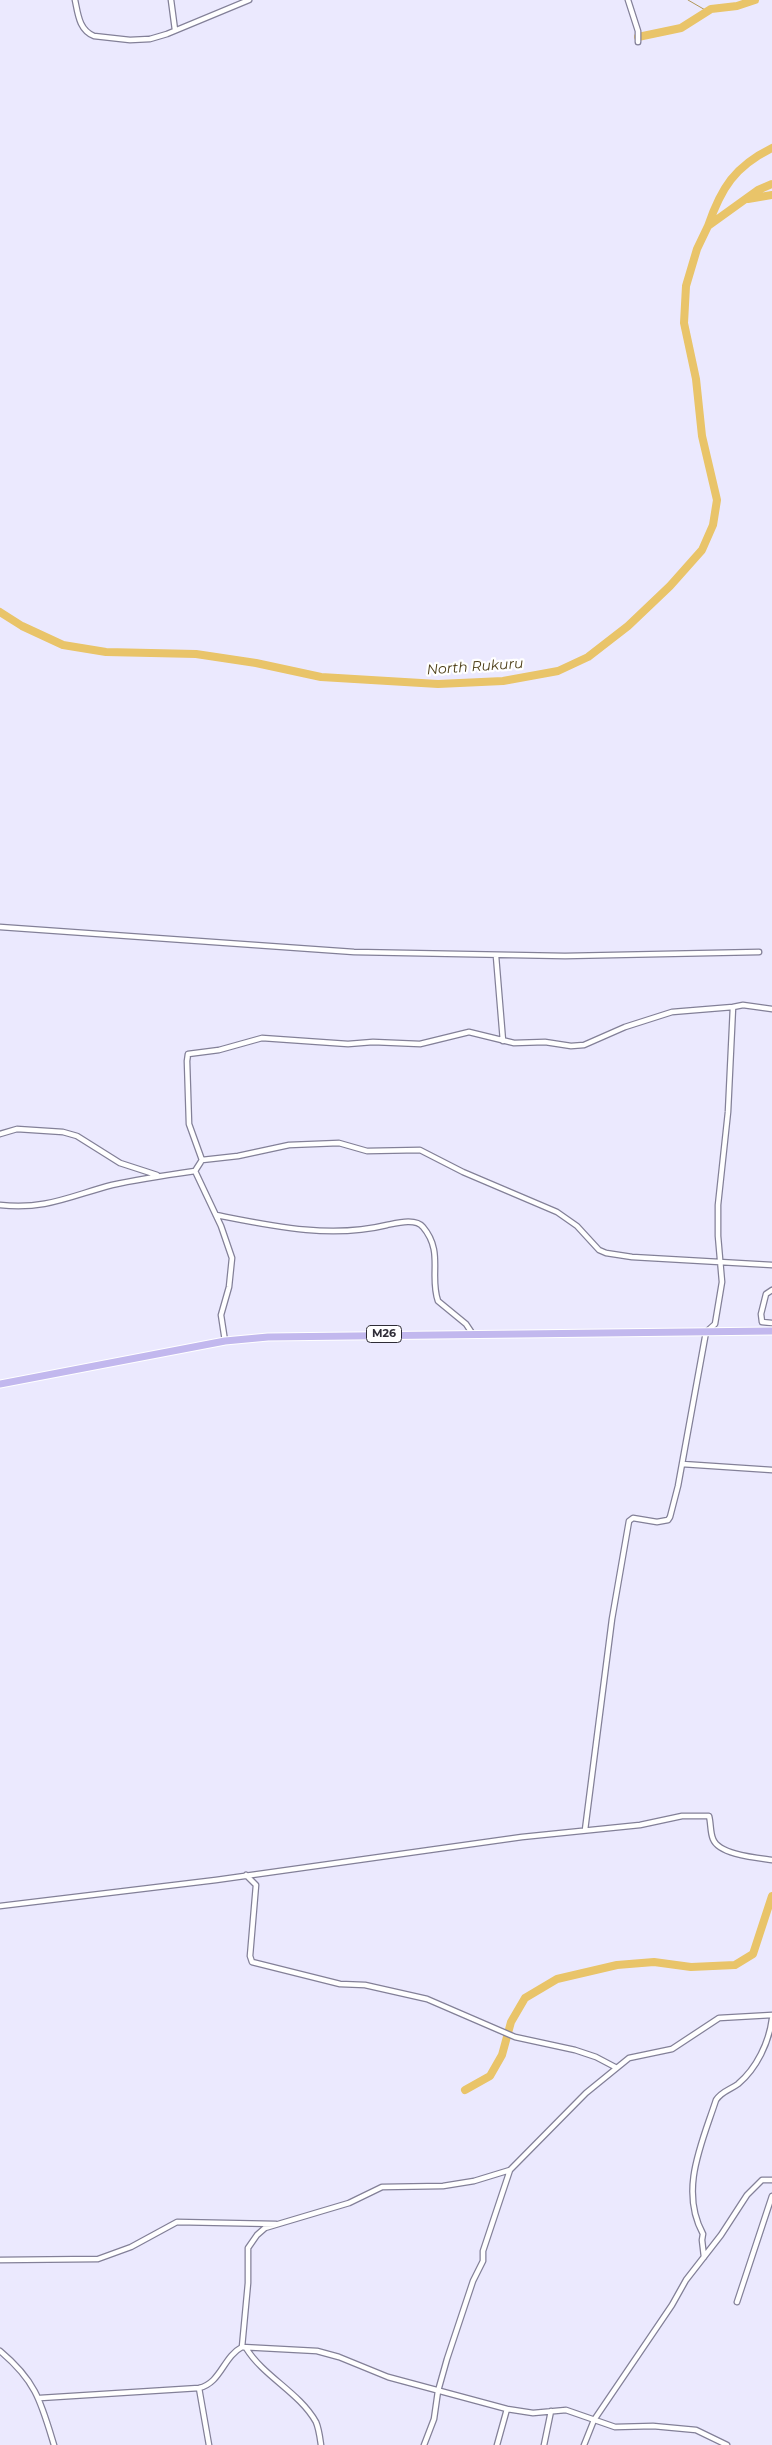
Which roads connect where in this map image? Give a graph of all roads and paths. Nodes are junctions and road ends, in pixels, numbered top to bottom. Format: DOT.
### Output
graph roads {
  1 [pos="75,0"];
  2 [pos="171,0"];
  3 [pos="249,0"];
  4 [pos="628,0"];
  5 [pos="175,30"];
  6 [pos="638,42"];
  7 [pos="0,927"];
  8 [pos="759,952"];
  9 [pos="496,956"];
  10 [pos="734,1007"];
  11 [pos="772,1009"];
  12 [pos="503,1040"];
  13 [pos="0,1134"];
  14 [pos="202,1160"];
  15 [pos="195,1171"];
  16 [pos="158,1175"];
  17 [pos="0,1205"];
  18 [pos="216,1215"];
  19 [pos="721,1261"];
  20 [pos="772,1264"];
  21 [pos="772,1290"];
  22 [pos="772,1322"];
  23 [pos="772,1331"];
  24 [pos="706,1332"];
  25 [pos="472,1333"];
  26 [pos="225,1341"];
  27 [pos="0,1384"];
  28 [pos="682,1464"];
  29 [pos="772,1470"];
  30 [pos="584,1830"];
  31 [pos="772,1860"];
  32 [pos="246,1875"];
  33 [pos="0,1906"];
  34 [pos="772,2015"];
  35 [pos="772,2019"];
  36 [pos="615,2067"];
  37 [pos="510,2170"];
  38 [pos="772,2180"];
  39 [pos="772,2196"];
  40 [pos="280,2224"];
  41 [pos="704,2257"];
  42 [pos="0,2260"];
  43 [pos="737,2302"];
  44 [pos="244,2348"];
  45 [pos="0,2351"];
  46 [pos="199,2388"];
  47 [pos="438,2391"];
  48 [pos="40,2398"];
  49 [pos="507,2409"];
  50 [pos="551,2412"];
  51 [pos="594,2420"];
  52 [pos="54,2445"];
  53 [pos="209,2445"];
  54 [pos="321,2445"];
  55 [pos="424,2445"];
  56 [pos="497,2445"];
  57 [pos="544,2445"];
  58 [pos="584,2445"];
  59 [pos="727,2445"];
  1 -- 5 [label="street"];
  2 -- 5 [label="street"];
  3 -- 5 [label="street"];
  4 -- 6 [label="street"];
  7 -- 9 [label="street"];
  8 -- 9 [label="street"];
  9 -- 12 [label="street"];
  10 -- 11 [label="street"];
  10 -- 12 [label="street"];
  10 -- 19 [label="street"];
  12 -- 14 [label="street"];
  13 -- 16 [label="street"];
  14 -- 15 [label="street"];
  14 -- 19 [label="street"];
  15 -- 16 [label="street"];
  15 -- 18 [label="street"];
  16 -- 17 [label="street"];
  18 -- 25 [label="street"];
  18 -- 26 [label="street"];
  19 -- 20 [label="street"];
  19 -- 24 [label="street"];
  21 -- 22 [label="street"];
  23 -- 24 [label="main road, M26"];
  24 -- 25 [label="main road, M26"];
  24 -- 28 [label="street"];
  25 -- 26 [label="main road, M26"];
  26 -- 27 [label="main road, M26"];
  28 -- 29 [label="street"];
  28 -- 30 [label="street"];
  30 -- 31 [label="street"];
  30 -- 32 [label="street"];
  32 -- 33 [label="street"];
  32 -- 36 [label="street"];
  34 -- 36 [label="street"];
  35 -- 41 [label="street"];
  36 -- 37 [label="street"];
  37 -- 40 [label="street"];
  37 -- 47 [label="street"];
  38 -- 41 [label="street"];
  39 -- 43 [label="street"];
  40 -- 42 [label="street"];
  40 -- 44 [label="street"];
  41 -- 51 [label="street"];
  44 -- 46 [label="street"];
  44 -- 47 [label="street"];
  44 -- 54 [label="street"];
  45 -- 48 [label="street"];
  46 -- 48 [label="street"];
  46 -- 53 [label="street"];
  47 -- 49 [label="street"];
  47 -- 55 [label="street"];
  48 -- 52 [label="street"];
  49 -- 50 [label="street"];
  49 -- 56 [label="street"];
  50 -- 51 [label="street"];
  50 -- 57 [label="street"];
  51 -- 58 [label="street"];
  51 -- 59 [label="street"];
}
